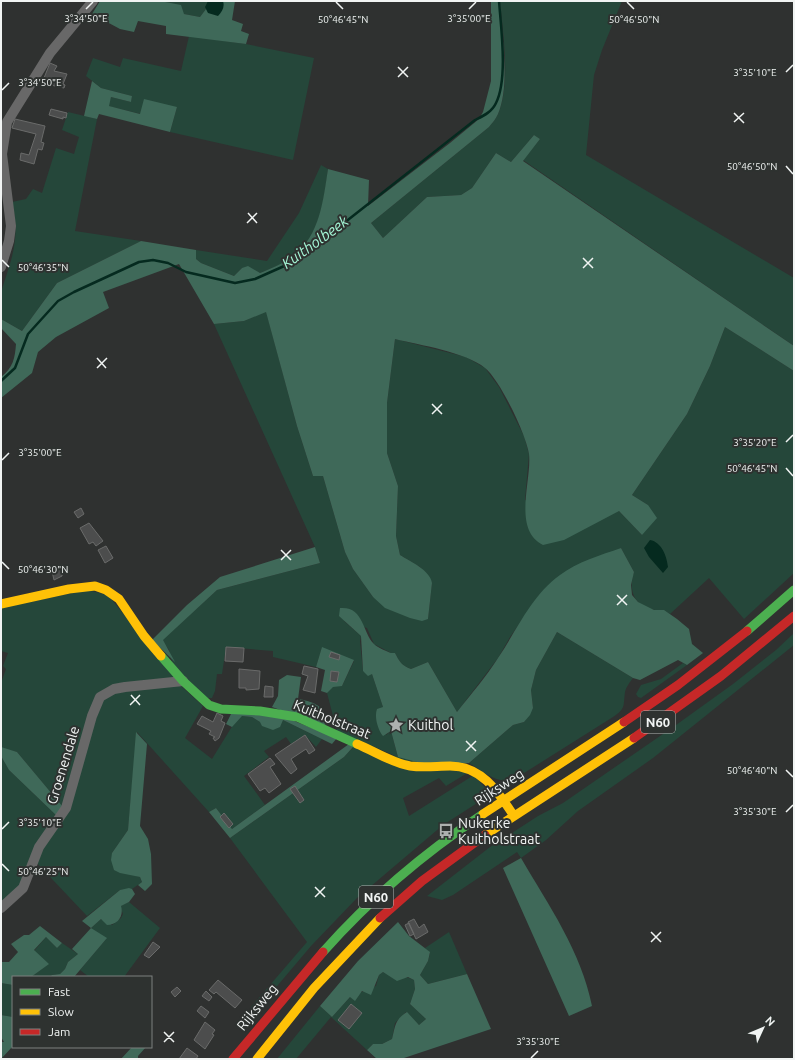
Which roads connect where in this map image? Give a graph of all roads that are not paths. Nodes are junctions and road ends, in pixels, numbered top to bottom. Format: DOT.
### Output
graph roads {
  1 [pos="93,1"];
  2 [pos="1,267"];
  3 [pos="794,590"];
  4 [pos="1,604"];
  5 [pos="794,616"];
  6 [pos="183,681"];
  7 [pos="503,800"];
  8 [pos="514,816"];
  9 [pos="1,908"];
  10 [pos="233,1059"];
  11 [pos="257,1059"];
  1 -- 2 [label="street"];
  3 -- 7 [label="main road, Rijksweg / N60"];
  4 -- 6 [label="main road, Kuitholstraat"];
  5 -- 8 [label="main road, N60"];
  6 -- 7 [label="main road, Kuitholstraat"];
  6 -- 9 [label="street, Groenendale"];
  7 -- 8 [label="main road, Kuitholstraat"];
  7 -- 10 [label="main road, Rijksweg / N60"];
  8 -- 11 [label="main road, N60"];
}
